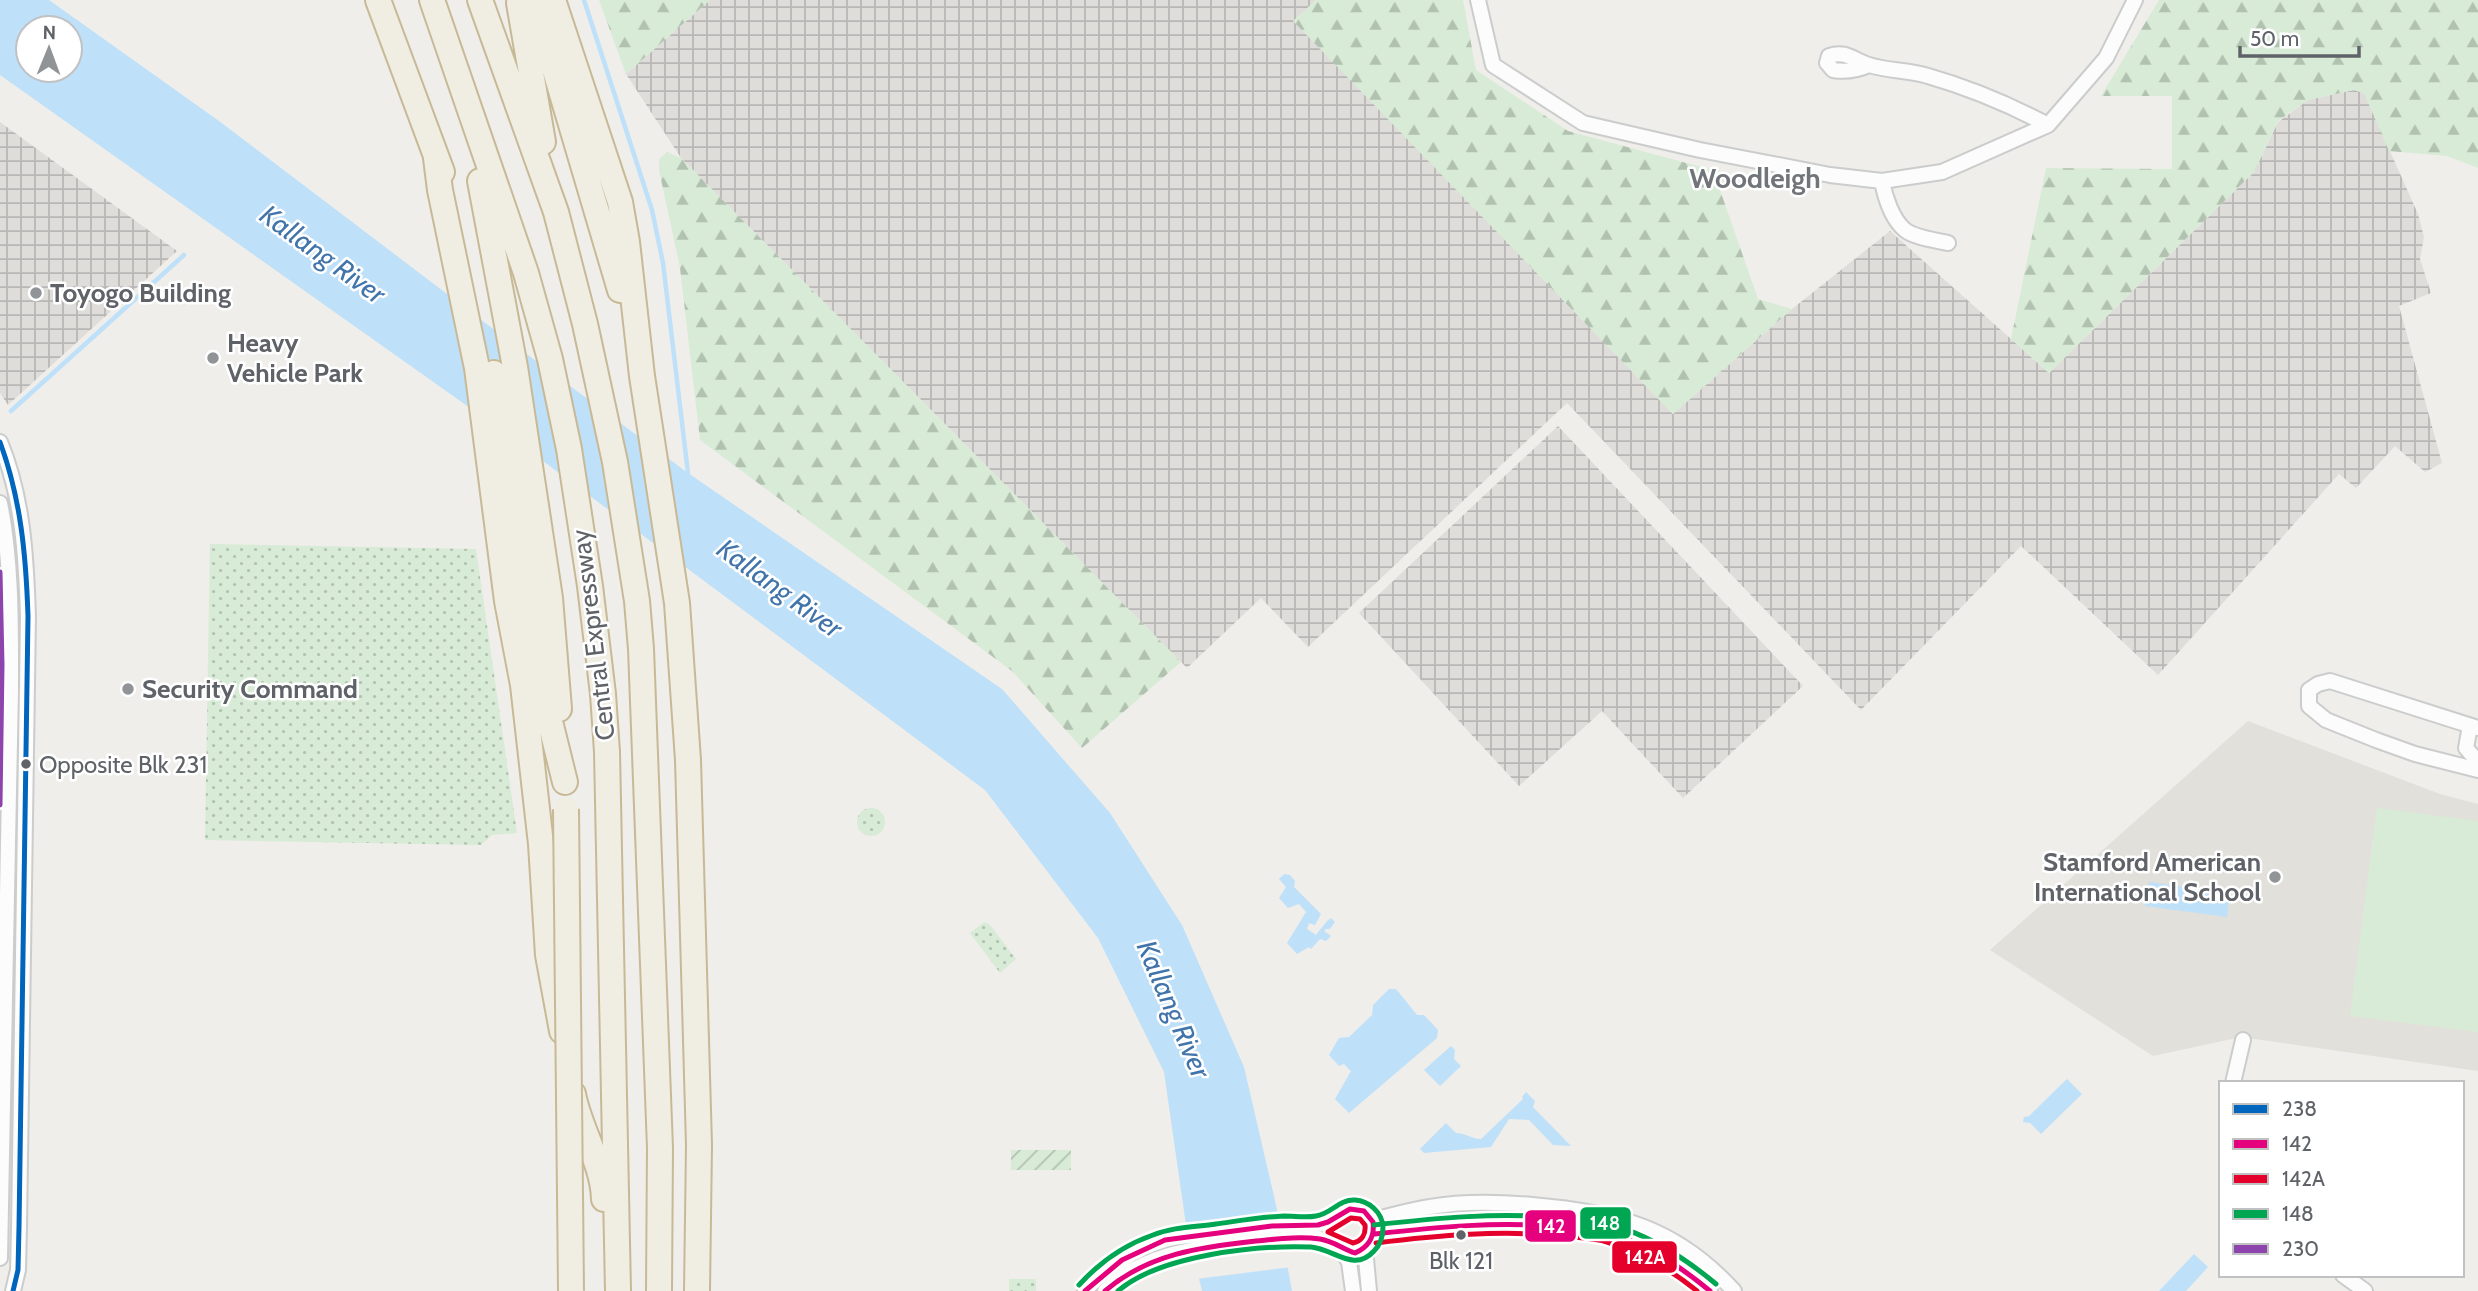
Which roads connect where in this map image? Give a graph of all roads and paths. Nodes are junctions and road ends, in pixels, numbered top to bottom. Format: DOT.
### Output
graph roads {
  1 [pos="378,0"];
  2 [pos="432,0"];
  3 [pos="480,0"];
  4 [pos="518,0"];
  5 [pos="530,0"];
  6 [pos="553,0"];
  7 [pos="1478,0"];
  8 [pos="2135,0"];
  9 [pos="1869,65"];
  10 [pos="463,91"];
  11 [pos="2048,125"];
  12 [pos="1882,181"];
  13 [pos="556,212"];
  14 [pos="1948,243"];
  15 [pos="642,376"];
  16 [pos="0,442"];
  17 [pos="0,503"];
  18 [pos="528,600"];
  19 [pos="2474,727"];
  20 [pos="2478,762"];
  21 [pos="2478,770"];
  22 [pos="2243,1041"];
  23 [pos="2233,1081"];
  24 [pos="1373,1227"];
  25 [pos="1331,1236"];
  26 [pos="1167,1246"];
  27 [pos="1366,1248"];
  28 [pos="0,1258"];
  29 [pos="2346,1277"];
  30 [pos="13,1291"];
  31 [pos="570,1291"];
  32 [pos="608,1291"];
  33 [pos="618,1291"];
  34 [pos="659,1291"];
  35 [pos="696,1291"];
  36 [pos="1085,1291"];
  37 [pos="1105,1291"];
  38 [pos="1353,1291"];
  39 [pos="1369,1291"];
  40 [pos="1710,1291"];
  41 [pos="1734,1291"];
  42 [pos="2365,1291"];
  1 -- 18 [label="highway"];
  2 -- 10 [label="highway, Central Expressway"];
  3 -- 13 [label="highway, Central Expressway"];
  4 -- 13 [label="highway"];
  5 -- 15 [label="highway"];
  6 -- 15 [label="highway"];
  7 -- 12 [label="street"];
  8 -- 11 [label="street"];
  9 -- 11 [label="street"];
  10 -- 18 [label="highway"];
  10 -- 33 [label="highway, Central Expressway"];
  11 -- 12 [label="street"];
  12 -- 14 [label="street"];
  13 -- 34 [label="highway, Central Expressway"];
  15 -- 35 [label="highway"];
  16 -- 30 [label="street"];
  17 -- 28 [label="street"];
  18 -- 31 [label="highway, bridge"];
  18 -- 32 [label="highway"];
  19 -- 20 [label="street"];
  19 -- 21 [label="street"];
  22 -- 23 [label="street"];
  24 -- 25 [label="street"];
  24 -- 27 [label="street"];
  24 -- 40 [label="street"];
  24 -- 41 [label="street"];
  25 -- 26 [label="street"];
  25 -- 27 [label="street"];
  25 -- 38 [label="street"];
  26 -- 36 [label="street"];
  26 -- 37 [label="street"];
  27 -- 39 [label="street"];
  29 -- 42 [label="street"];
}
